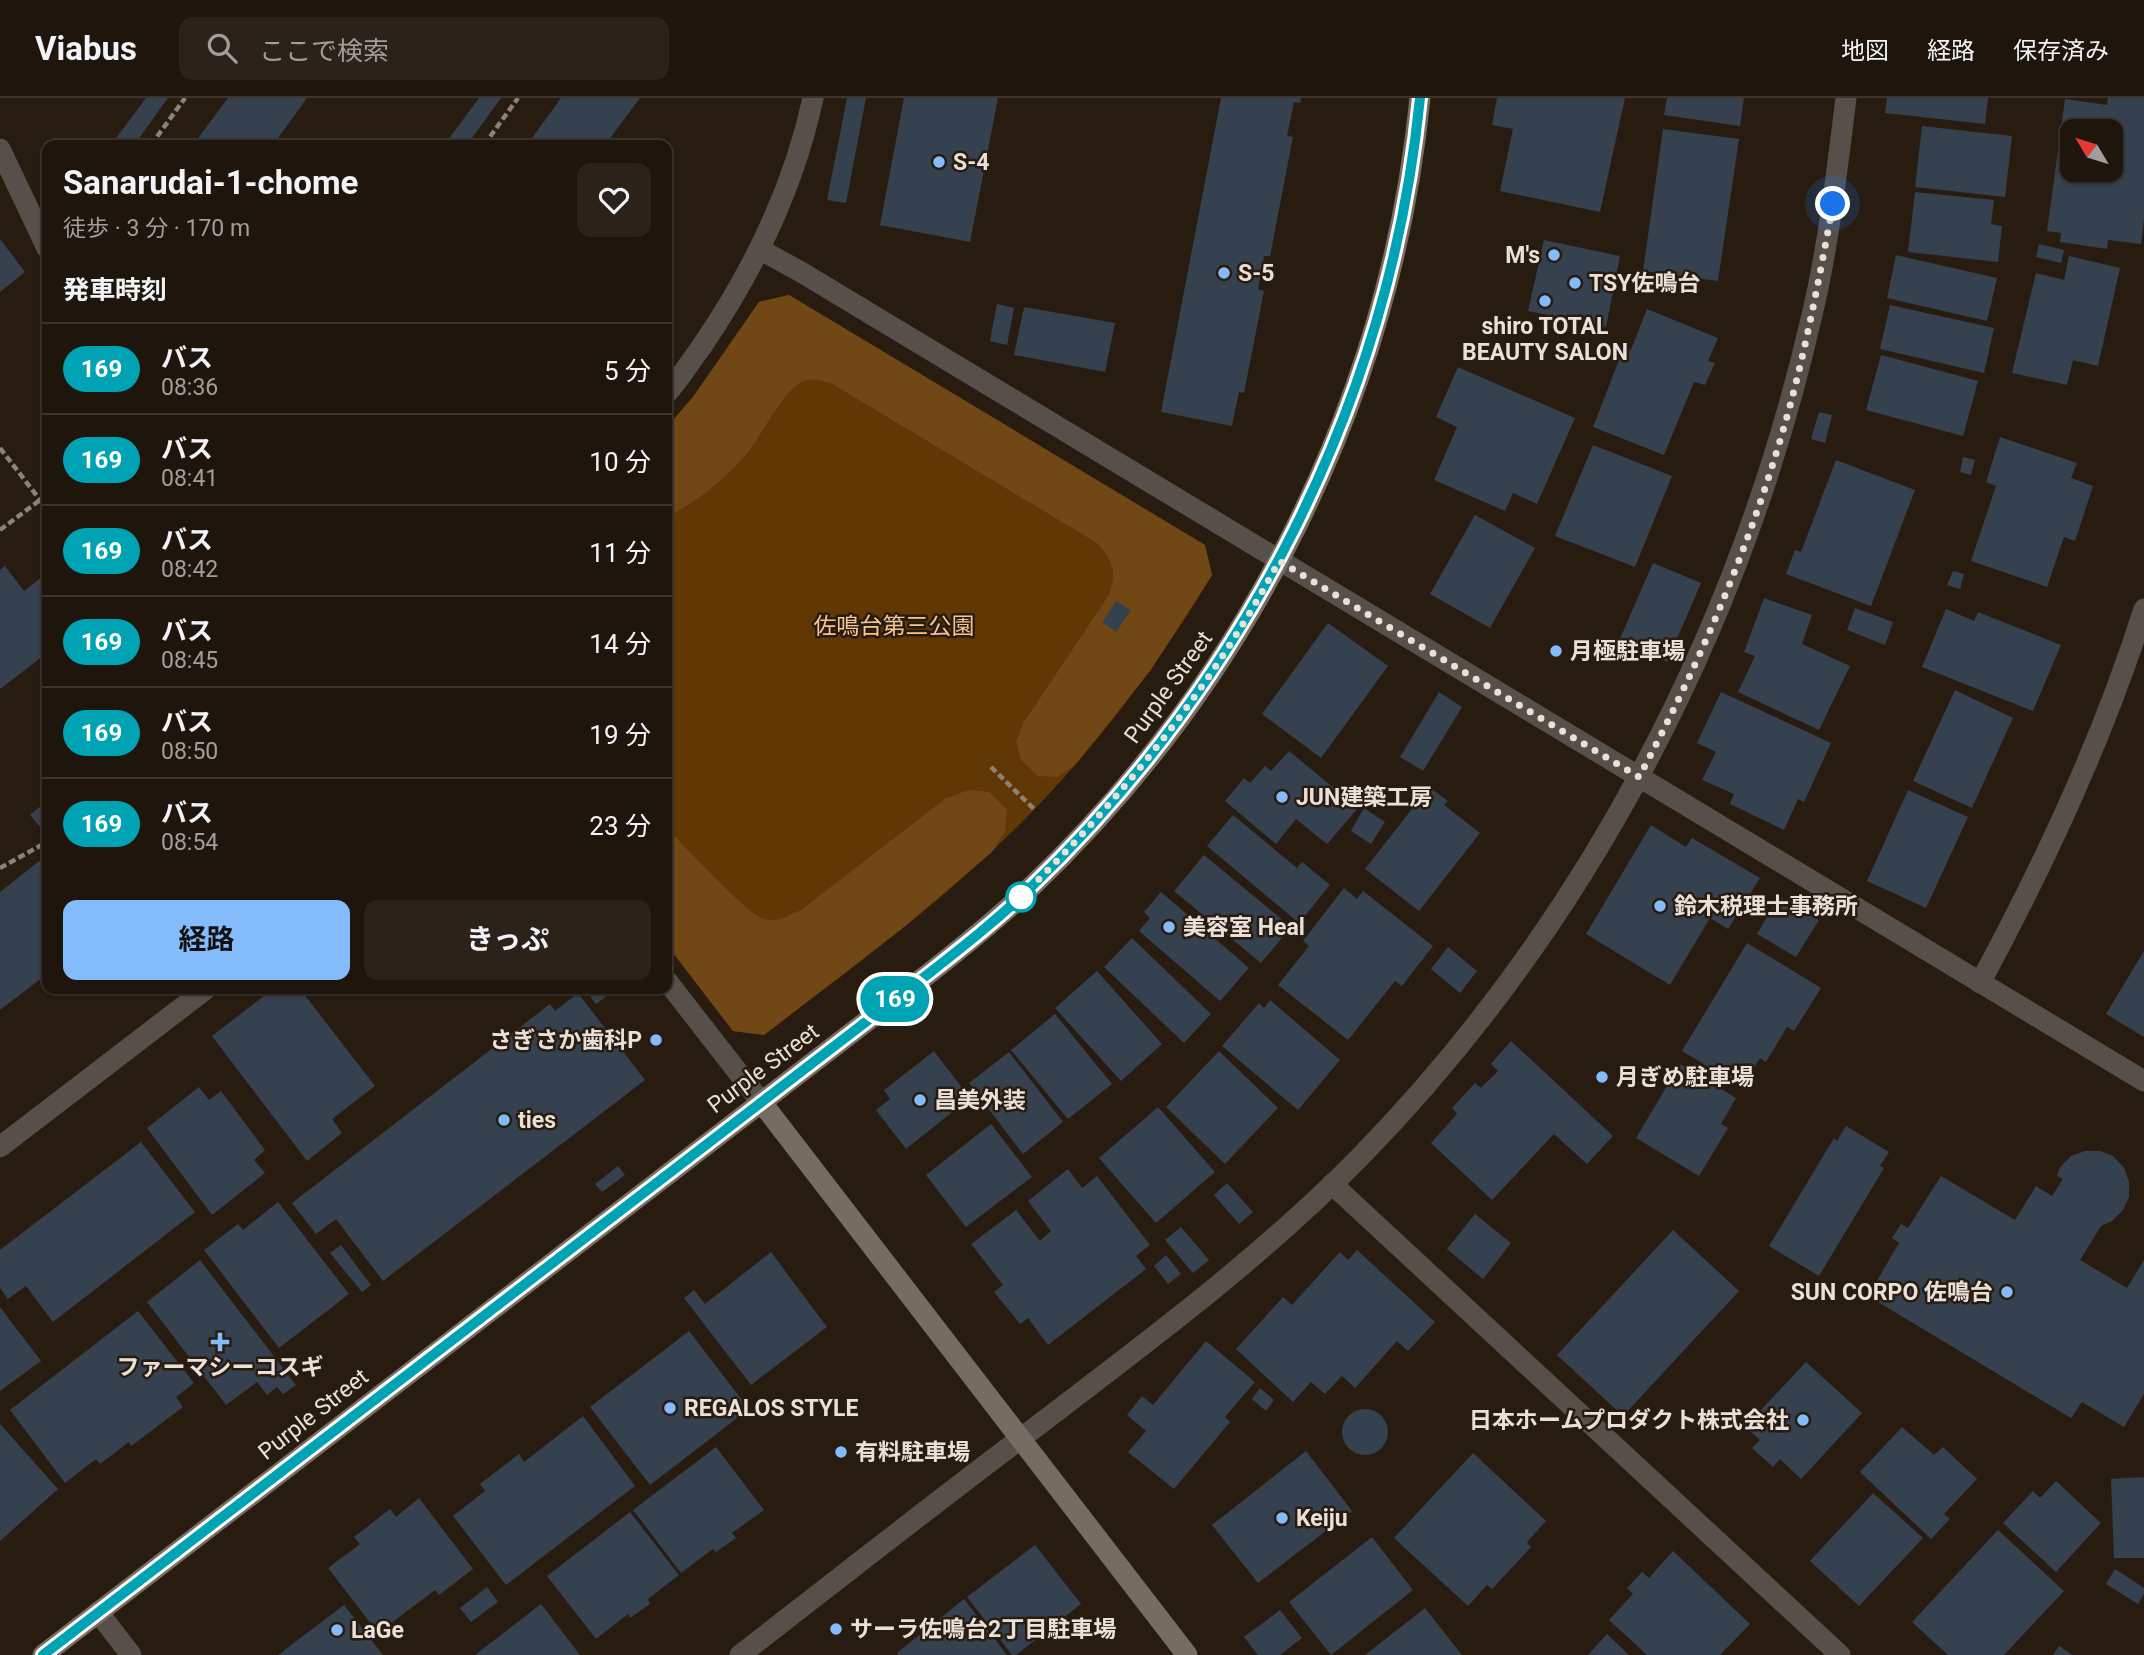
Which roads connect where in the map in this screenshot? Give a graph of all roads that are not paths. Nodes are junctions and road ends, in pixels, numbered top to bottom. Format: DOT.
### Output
graph roads {
  1 [pos="813,98"];
  2 [pos="1420,98"];
  3 [pos="1846,98"];
  4 [pos="0,149"];
  5 [pos="42,237"];
  6 [pos="758,249"];
  7 [pos="672,387"];
  8 [pos="1279,561"];
  9 [pos="2144,609"];
  10 [pos="1639,777"];
  11 [pos="1980,983"];
  12 [pos="672,987"];
  13 [pos="199,994"];
  14 [pos="2144,1082"];
  15 [pos="762,1103"];
  16 [pos="0,1147"];
  17 [pos="1332,1184"];
  18 [pos="1020,1439"];
  19 [pos="98,1612"];
  20 [pos="43,1655"];
  21 [pos="131,1655"];
  22 [pos="740,1655"];
  23 [pos="1187,1655"];
  24 [pos="1840,1655"];
  1 -- 6 [label="street"];
  2 -- 8 [label="street, Purple Street"];
  3 -- 10 [label="street"];
  4 -- 5 [label="street"];
  6 -- 7 [label="street"];
  6 -- 8 [label="street"];
  8 -- 10 [label="street"];
  8 -- 15 [label="street, Purple Street"];
  9 -- 11 [label="street"];
  10 -- 11 [label="street"];
  10 -- 17 [label="street"];
  11 -- 14 [label="street"];
  12 -- 15 [label="street"];
  13 -- 16 [label="street"];
  15 -- 18 [label="street"];
  15 -- 19 [label="street, Purple Street"];
  17 -- 18 [label="street"];
  17 -- 24 [label="street"];
  18 -- 22 [label="street"];
  18 -- 23 [label="street"];
  19 -- 20 [label="street, Purple Street"];
  19 -- 21 [label="street"];
}
